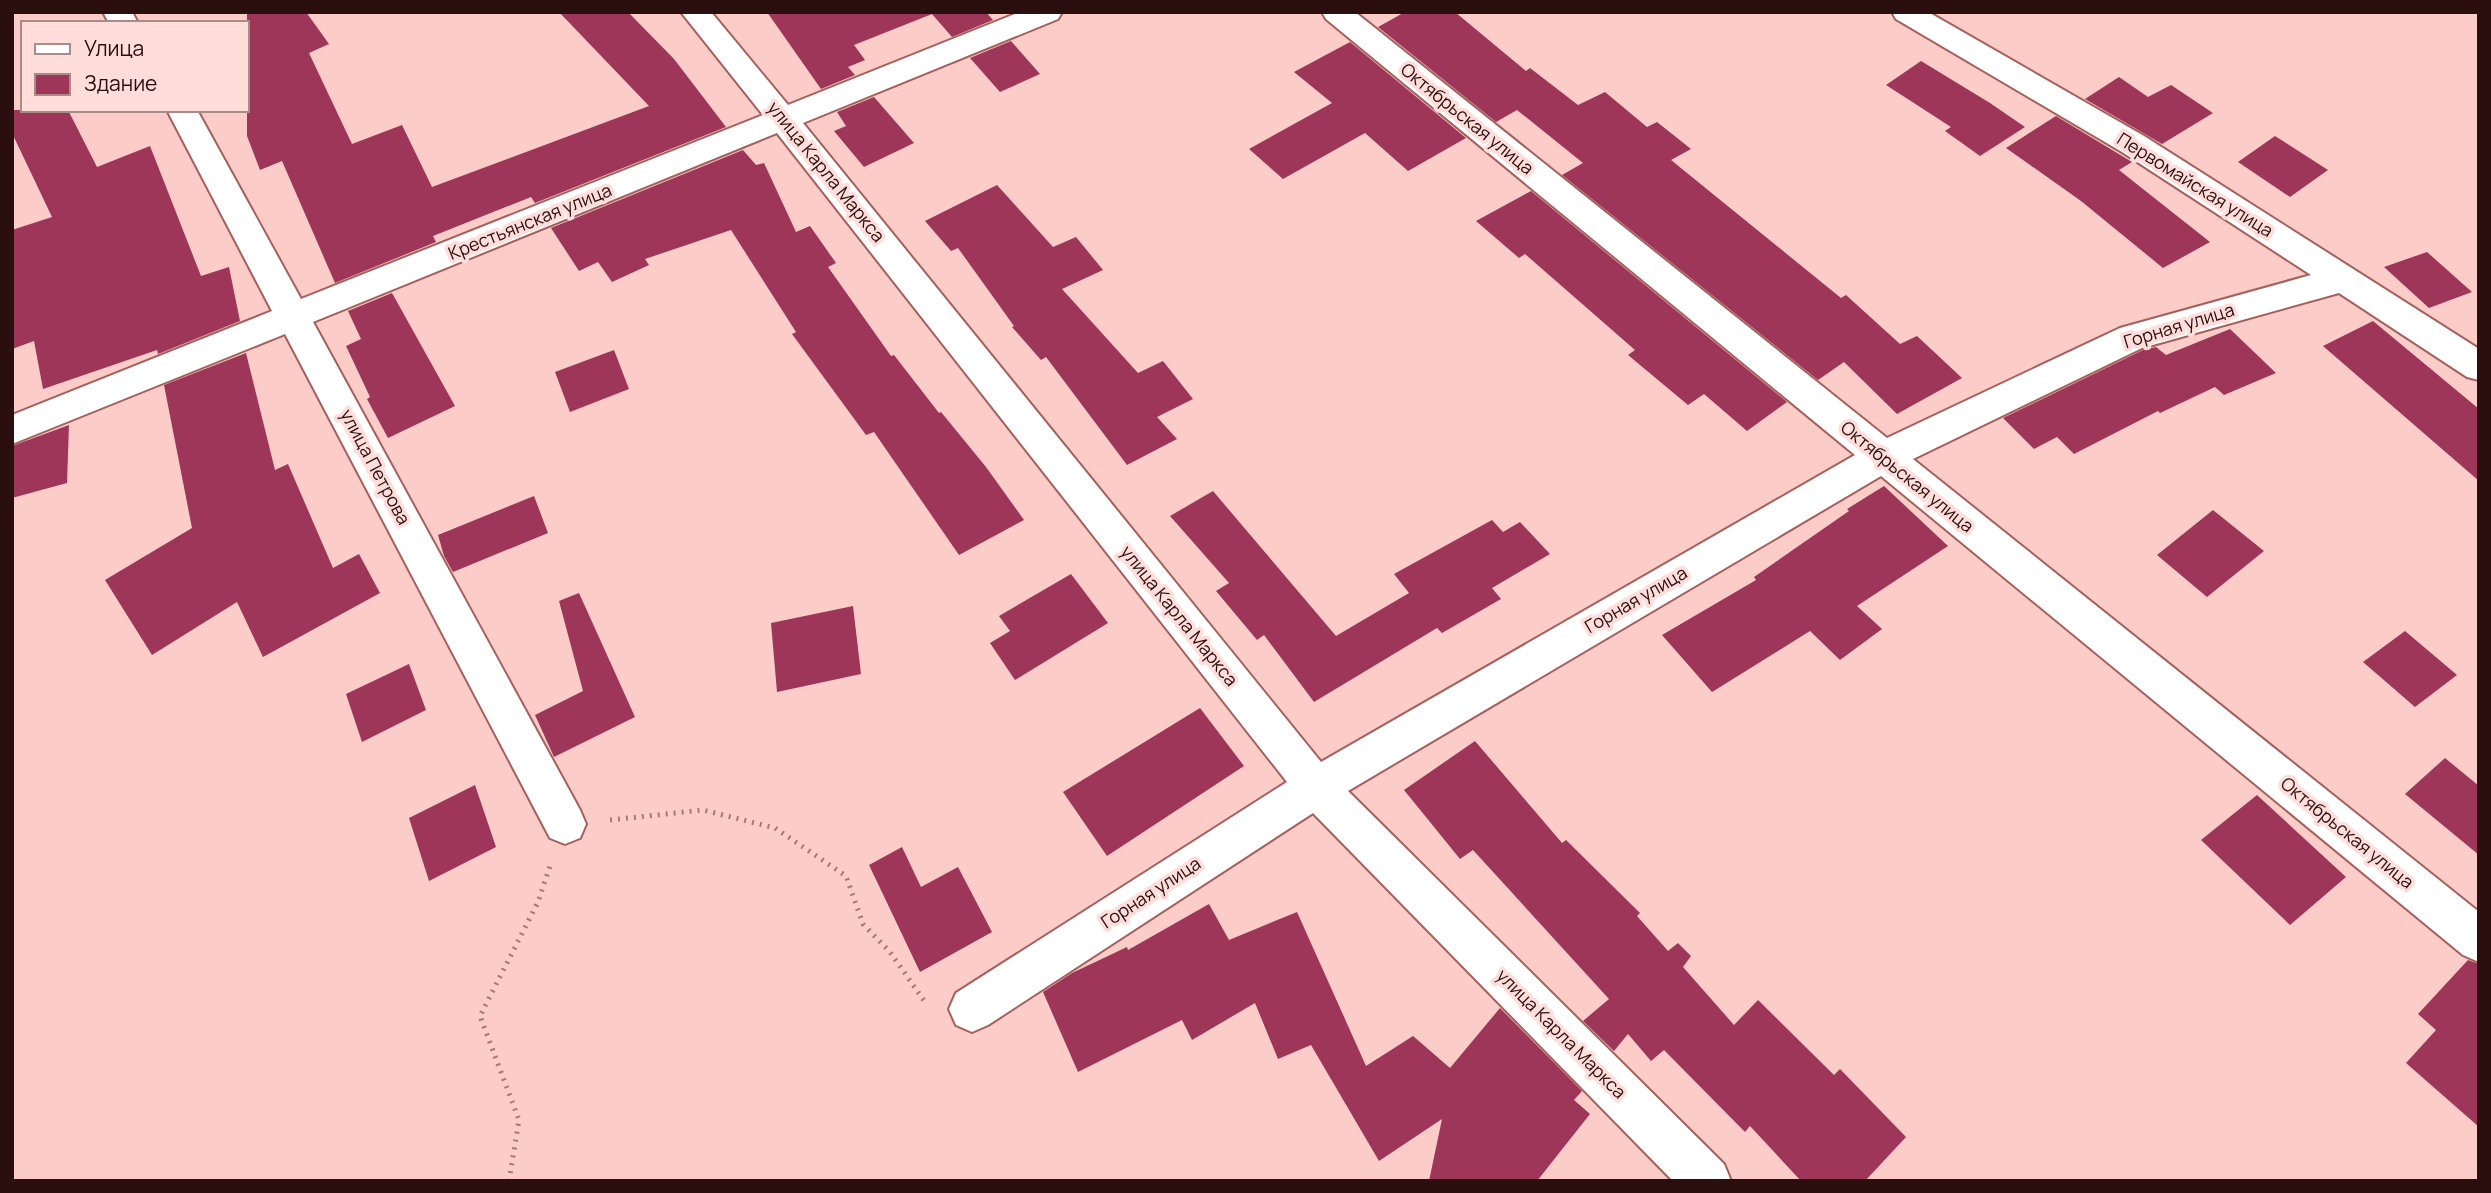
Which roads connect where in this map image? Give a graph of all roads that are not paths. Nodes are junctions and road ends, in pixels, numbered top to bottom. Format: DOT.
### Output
graph roads {
  1 [pos="695,12"];
  2 [pos="1048,12"];
  3 [pos="1336,12"];
  4 [pos="1906,12"];
  5 [pos="183,112"];
  6 [pos="783,119"];
  7 [pos="2344,279"];
  8 [pos="295,318"];
  9 [pos="2475,361"];
  10 [pos="12,430"];
  11 [pos="1882,457"];
  12 [pos="1316,787"];
  13 [pos="565,824"];
  14 [pos="2479,940"];
  15 [pos="972,1009"];
  16 [pos="1707,1181"];
  1 -- 6 [label="street, улица Карла Маркса"];
  2 -- 6 [label="street, Крестьянская улица"];
  3 -- 11 [label="street, Октябрьская улица"];
  4 -- 7 [label="street, Первомайская улица"];
  5 -- 8 [label="street, улица Петрова"];
  6 -- 8 [label="street, Крестьянская улица"];
  6 -- 12 [label="street, улица Карла Маркса"];
  7 -- 9 [label="street, Первомайская улица"];
  7 -- 11 [label="street, Горная улица"];
  8 -- 10 [label="street, Крестьянская улица"];
  8 -- 13 [label="street, улица Петрова"];
  11 -- 12 [label="street, Горная улица"];
  11 -- 14 [label="street, Октябрьская улица"];
  12 -- 15 [label="street, Горная улица"];
  12 -- 16 [label="street, улица Карла Маркса"];
}
